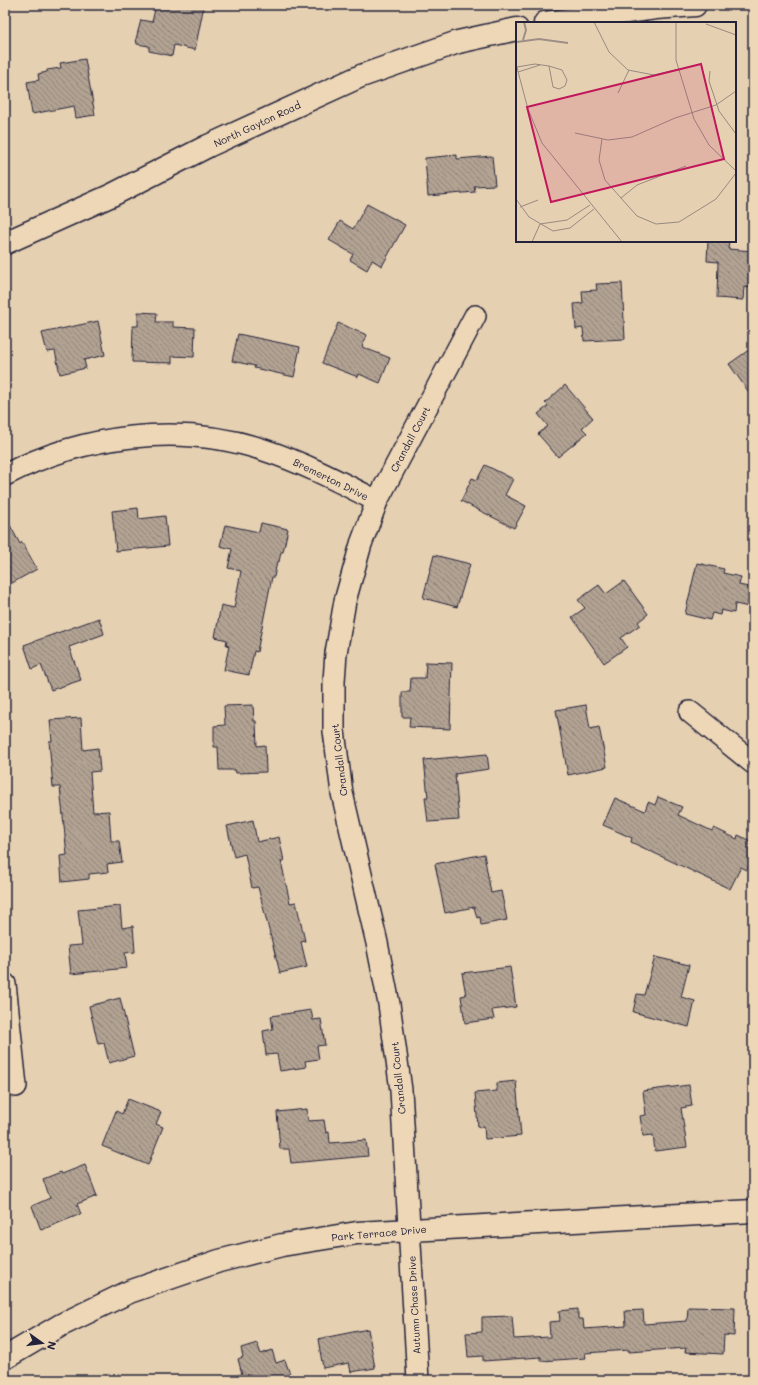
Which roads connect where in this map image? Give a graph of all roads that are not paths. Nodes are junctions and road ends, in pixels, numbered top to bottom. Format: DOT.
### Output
graph roads {
  1 [pos="695,5"];
  2 [pos="552,22"];
  3 [pos="516,29"];
  4 [pos="5,243"];
  5 [pos="475,316"];
  6 [pos="5,475"];
  7 [pos="377,501"];
  8 [pos="690,712"];
  9 [pos="753,763"];
  10 [pos="5,984"];
  11 [pos="16,1086"];
  12 [pos="753,1211"];
  13 [pos="410,1230"];
  14 [pos="5,1358"];
  15 [pos="418,1380"];
  1 -- 2 [label="street"];
  3 -- 4 [label="street, North Gayton Road"];
  5 -- 7 [label="street, Crandall Court"];
  6 -- 7 [label="street, Bremerton Drive"];
  7 -- 13 [label="street, Crandall Court"];
  8 -- 9 [label="street"];
  10 -- 11 [label="street"];
  12 -- 13 [label="street, Park Terrace Drive"];
  13 -- 14 [label="street, Park Terrace Drive"];
  13 -- 15 [label="street, Autumn Chase Drive"];
}
